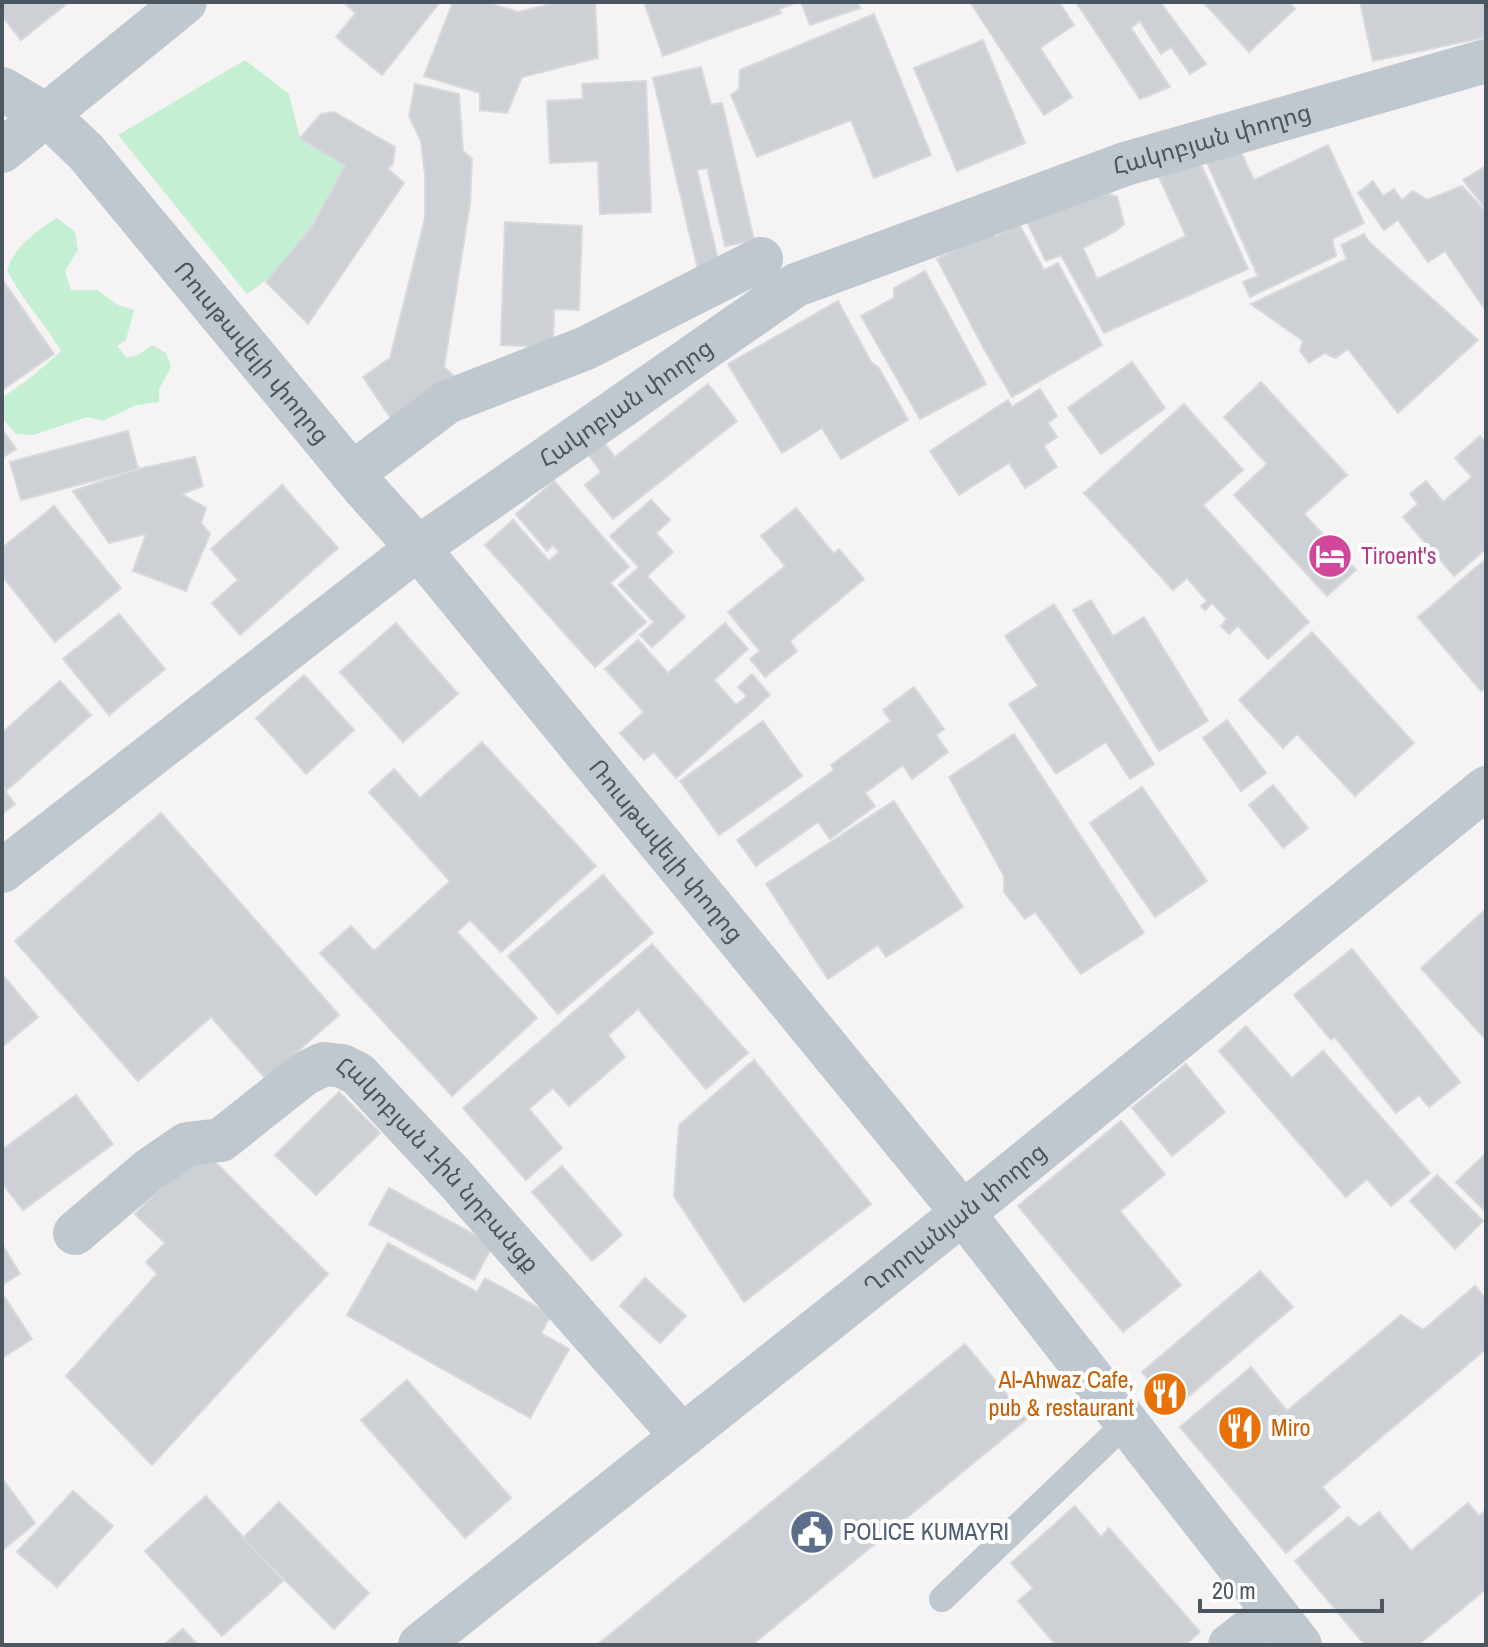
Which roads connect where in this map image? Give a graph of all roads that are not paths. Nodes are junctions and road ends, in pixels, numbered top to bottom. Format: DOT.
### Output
graph roads {
  1 [pos="185,2"];
  2 [pos="1486,61"];
  3 [pos="2,89"];
  4 [pos="48,116"];
  5 [pos="2,151"];
  6 [pos="761,259"];
  7 [pos="352,474"];
  8 [pos="418,548"];
  9 [pos="1486,788"];
  10 [pos="2,871"];
  11 [pos="963,1213"];
  12 [pos="75,1233"];
  13 [pos="1126,1423"];
  14 [pos="682,1436"];
  15 [pos="942,1599"];
  16 [pos="1287,1628"];
  17 [pos="420,1645"];
  18 [pos="1230,1645"];
  1 -- 4 [label="street"];
  2 -- 8 [label="street, Հակոբյան փողոց"];
  3 -- 4 [label="street, Ռուսթավելի փողոց"];
  4 -- 5 [label="street"];
  4 -- 7 [label="street, Ռուսթավելի փողոց"];
  6 -- 7 [label="street"];
  7 -- 8 [label="street, Ռուսթավելի փողոց"];
  8 -- 10 [label="street, Հակոբյան փողոց"];
  8 -- 11 [label="street, Ռուսթավելի փողոց"];
  9 -- 11 [label="street, Ղորղանյան փողոց"];
  11 -- 13 [label="street, Ռուսթավելի փողոց"];
  11 -- 14 [label="street, Ղորղանյան փողոց"];
  12 -- 14 [label="street, Հակոբյան 1-ին նրբանցք"];
  13 -- 15 [label="lane"];
  13 -- 16 [label="street, Ռուսթավելի փողոց"];
  14 -- 17 [label="street, Ղորղանյան փողոց"];
  16 -- 18 [label="street"];
}
